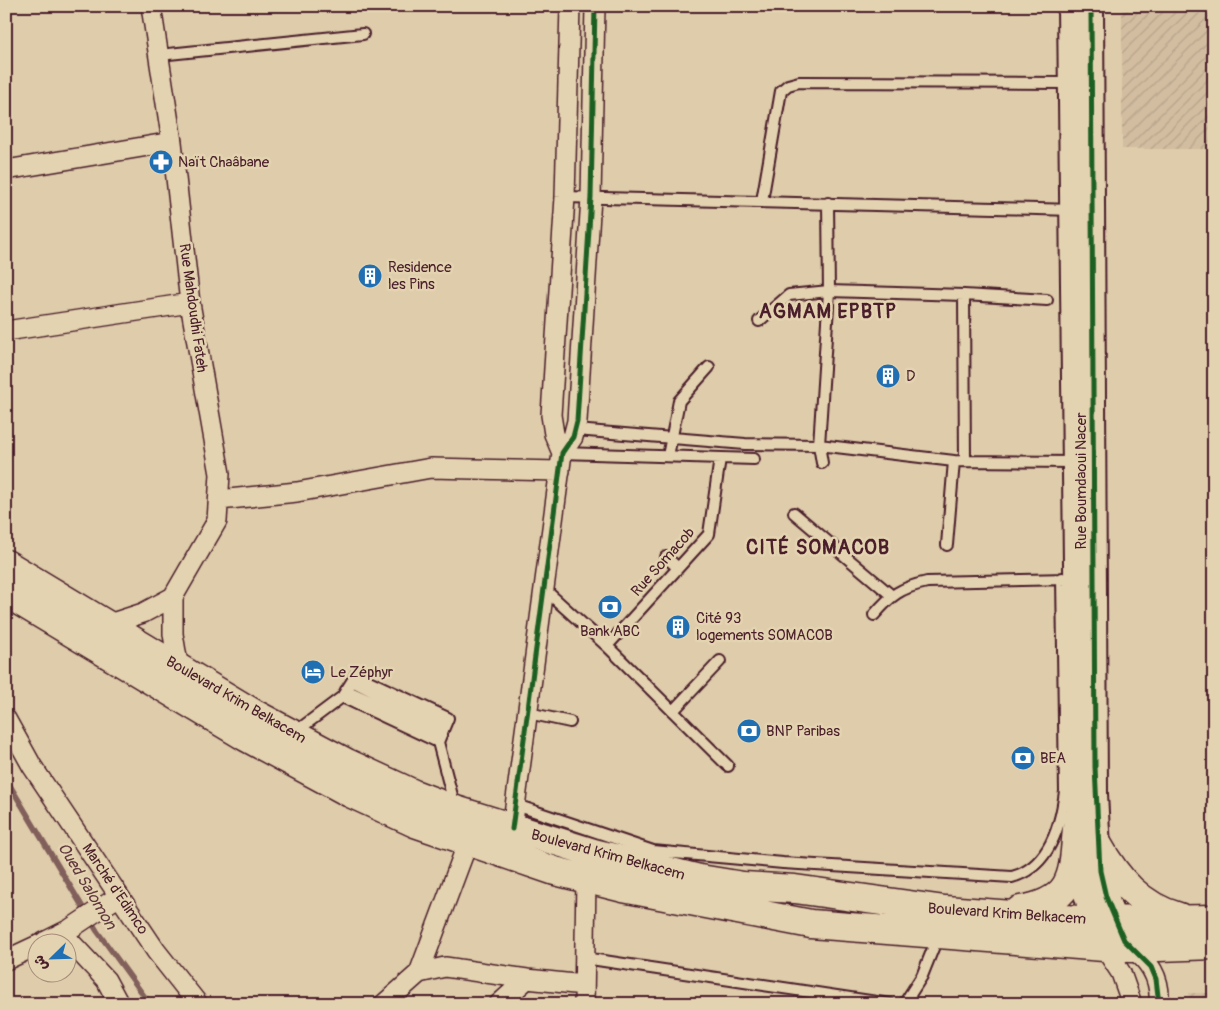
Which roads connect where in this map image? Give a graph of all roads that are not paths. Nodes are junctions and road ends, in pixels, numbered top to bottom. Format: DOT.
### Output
graph roads {
  1 [pos="151,6"];
  2 [pos="570,6"];
  3 [pos="595,6"];
  4 [pos="1070,6"];
  5 [pos="1091,6"];
  6 [pos="363,34"];
  7 [pos="158,55"];
  8 [pos="1070,83"];
  9 [pos="172,142"];
  10 [pos="6,170"];
  11 [pos="565,197"];
  12 [pos="591,197"];
  13 [pos="762,201"];
  14 [pos="828,203"];
  15 [pos="1082,210"];
  16 [pos="829,291"];
  17 [pos="964,295"];
  18 [pos="1047,300"];
  19 [pos="190,303"];
  20 [pos="759,321"];
  21 [pos="6,332"];
  22 [pos="709,367"];
  23 [pos="576,430"];
  24 [pos="671,438"];
  25 [pos="819,445"];
  26 [pos="668,456"];
  27 [pos="720,458"];
  28 [pos="754,460"];
  29 [pos="954,461"];
  30 [pos="964,461"];
  31 [pos="561,462"];
  32 [pos="1084,462"];
  33 [pos="822,463"];
  34 [pos="218,500"];
  35 [pos="794,513"];
  36 [pos="947,545"];
  37 [pos="666,557"];
  38 [pos="6,564"];
  39 [pos="678,568"];
  40 [pos="931,572"];
  41 [pos="1077,579"];
  42 [pos="920,584"];
  43 [pos="544,589"];
  44 [pos="6,593"];
  45 [pos="891,595"];
  46 [pos="173,597"];
  47 [pos="874,615"];
  48 [pos="109,624"];
  49 [pos="607,646"];
  50 [pos="720,661"];
  51 [pos="179,670"];
  52 [pos="347,689"];
  53 [pos="673,711"];
  54 [pos="528,713"];
  55 [pos="6,719"];
  56 [pos="570,722"];
  57 [pos="294,733"];
  58 [pos="441,734"];
  59 [pos="728,766"];
  60 [pos="456,810"];
  61 [pos="514,817"];
  62 [pos="1078,819"];
  63 [pos="468,842"];
  64 [pos="1098,845"];
  65 [pos="586,879"];
  66 [pos="115,899"];
  67 [pos="996,914"];
  68 [pos="1185,919"];
  69 [pos="1214,919"];
  70 [pos="1104,921"];
  71 [pos="66,931"];
  72 [pos="940,932"];
  73 [pos="1214,945"];
  74 [pos="1117,948"];
  75 [pos="28,950"];
  76 [pos="584,958"];
  77 [pos="6,960"];
  78 [pos="420,973"];
  79 [pos="527,980"];
  80 [pos="584,994"];
  81 [pos="119,1004"];
  82 [pos="198,1004"];
  83 [pos="384,1004"];
  84 [pos="499,1004"];
  85 [pos="890,1004"];
  86 [pos="904,1004"];
  87 [pos="1132,1004"];
  88 [pos="1159,1004"];
  1 -- 7 [label="street, Rue Mahdoudhi Fateh"];
  2 -- 11 [label="street"];
  3 -- 12 [label="street"];
  4 -- 8 [label="street, Rue Boumdaoui Nacer"];
  5 -- 15 [label="street, Rue Boumdaoui Nacer"];
  6 -- 7 [label="lane"];
  7 -- 9 [label="street, Rue Mahdoudhi Fateh"];
  8 -- 13 [label="lane"];
  8 -- 15 [label="street, Rue Boumdaoui Nacer"];
  9 -- 10 [label="street"];
  9 -- 19 [label="street, Rue Mahdoudhi Fateh"];
  11 -- 12 [label="lane"];
  11 -- 31 [label="street"];
  12 -- 13 [label="lane"];
  12 -- 23 [label="street"];
  13 -- 14 [label="lane"];
  14 -- 15 [label="lane"];
  14 -- 16 [label="lane"];
  15 -- 32 [label="street, Rue Boumdaoui Nacer"];
  16 -- 17 [label="lane"];
  16 -- 20 [label="lane"];
  16 -- 25 [label="lane"];
  17 -- 18 [label="lane"];
  17 -- 30 [label="lane"];
  19 -- 21 [label="street"];
  19 -- 34 [label="street, Rue Mahdoudhi Fateh"];
  22 -- 24 [label="lane"];
  23 -- 24 [label="lane"];
  23 -- 31 [label="street"];
  24 -- 25 [label="lane"];
  24 -- 26 [label="lane"];
  25 -- 29 [label="lane"];
  25 -- 33 [label="lane"];
  26 -- 27 [label="lane"];
  26 -- 31 [label="lane"];
  27 -- 28 [label="lane"];
  27 -- 39 [label="lane, Rue Somacob"];
  29 -- 30 [label="lane"];
  29 -- 36 [label="lane"];
  30 -- 32 [label="lane"];
  31 -- 34 [label="street"];
  31 -- 43 [label="street"];
  32 -- 41 [label="street, Rue Boumdaoui Nacer"];
  34 -- 46 [label="street, Rue Mahdoudhi Fateh"];
  35 -- 45 [label="lane"];
  37 -- 39 [label="lane"];
  38 -- 48 [label="main road, Boulevard Krim Belkacem"];
  39 -- 49 [label="lane, Rue Somacob"];
  40 -- 42 [label="lane"];
  41 -- 42 [label="lane"];
  41 -- 61 [label="lane"];
  41 -- 62 [label="street, Rue Boumdaoui Nacer"];
  41 -- 64 [label="street, Rue Boumdaoui Nacer"];
  42 -- 45 [label="lane"];
  43 -- 49 [label="lane"];
  43 -- 54 [label="street"];
  44 -- 63 [label="main road, Boulevard Krim Belkacem"];
  45 -- 47 [label="lane"];
  46 -- 48 [label="street"];
  46 -- 51 [label="street"];
  48 -- 51 [label="main road, Boulevard Krim Belkacem"];
  49 -- 53 [label="lane"];
  50 -- 53 [label="lane"];
  51 -- 57 [label="main road, Boulevard Krim Belkacem"];
  52 -- 57 [label="lane"];
  52 -- 58 [label="lane"];
  52 -- 58 [label="lane"];
  53 -- 59 [label="lane"];
  54 -- 56 [label="lane"];
  54 -- 61 [label="street"];
  55 -- 66 [label="street, Marché d'Edimco"];
  57 -- 60 [label="main road, Boulevard Krim Belkacem"];
  58 -- 60 [label="lane"];
  60 -- 61 [label="main road, Boulevard Krim Belkacem"];
  61 -- 67 [label="main road, Boulevard Krim Belkacem"];
  62 -- 67 [label="main road"];
  62 -- 70 [label="street, Rue Boumdaoui Nacer"];
  63 -- 65 [label="main road, Boulevard Krim Belkacem"];
  63 -- 78 [label="street"];
  64 -- 68 [label="main road"];
  64 -- 70 [label="street, Rue Boumdaoui Nacer"];
  65 -- 72 [label="main road, Boulevard Krim Belkacem"];
  65 -- 76 [label="street"];
  66 -- 71 [label="street"];
  66 -- 82 [label="street, Marché d'Edimco"];
  67 -- 70 [label="main road, Boulevard Krim Belkacem"];
  68 -- 69 [label="main road, Boulevard Krim Belkacem"];
  68 -- 70 [label="main road, Boulevard Krim Belkacem"];
  70 -- 74 [label="street, Rue Boumdaoui Nacer"];
  71 -- 81 [label="street"];
  72 -- 74 [label="main road, Boulevard Krim Belkacem"];
  72 -- 86 [label="lane"];
  73 -- 74 [label="main road, Boulevard Krim Belkacem"];
  74 -- 87 [label="street"];
  74 -- 88 [label="street"];
  75 -- 77 [label="street"];
  76 -- 80 [label="street"];
  76 -- 85 [label="lane"];
  78 -- 79 [label="street"];
  78 -- 83 [label="street"];
  79 -- 80 [label="street"];
  79 -- 84 [label="street"];
}
